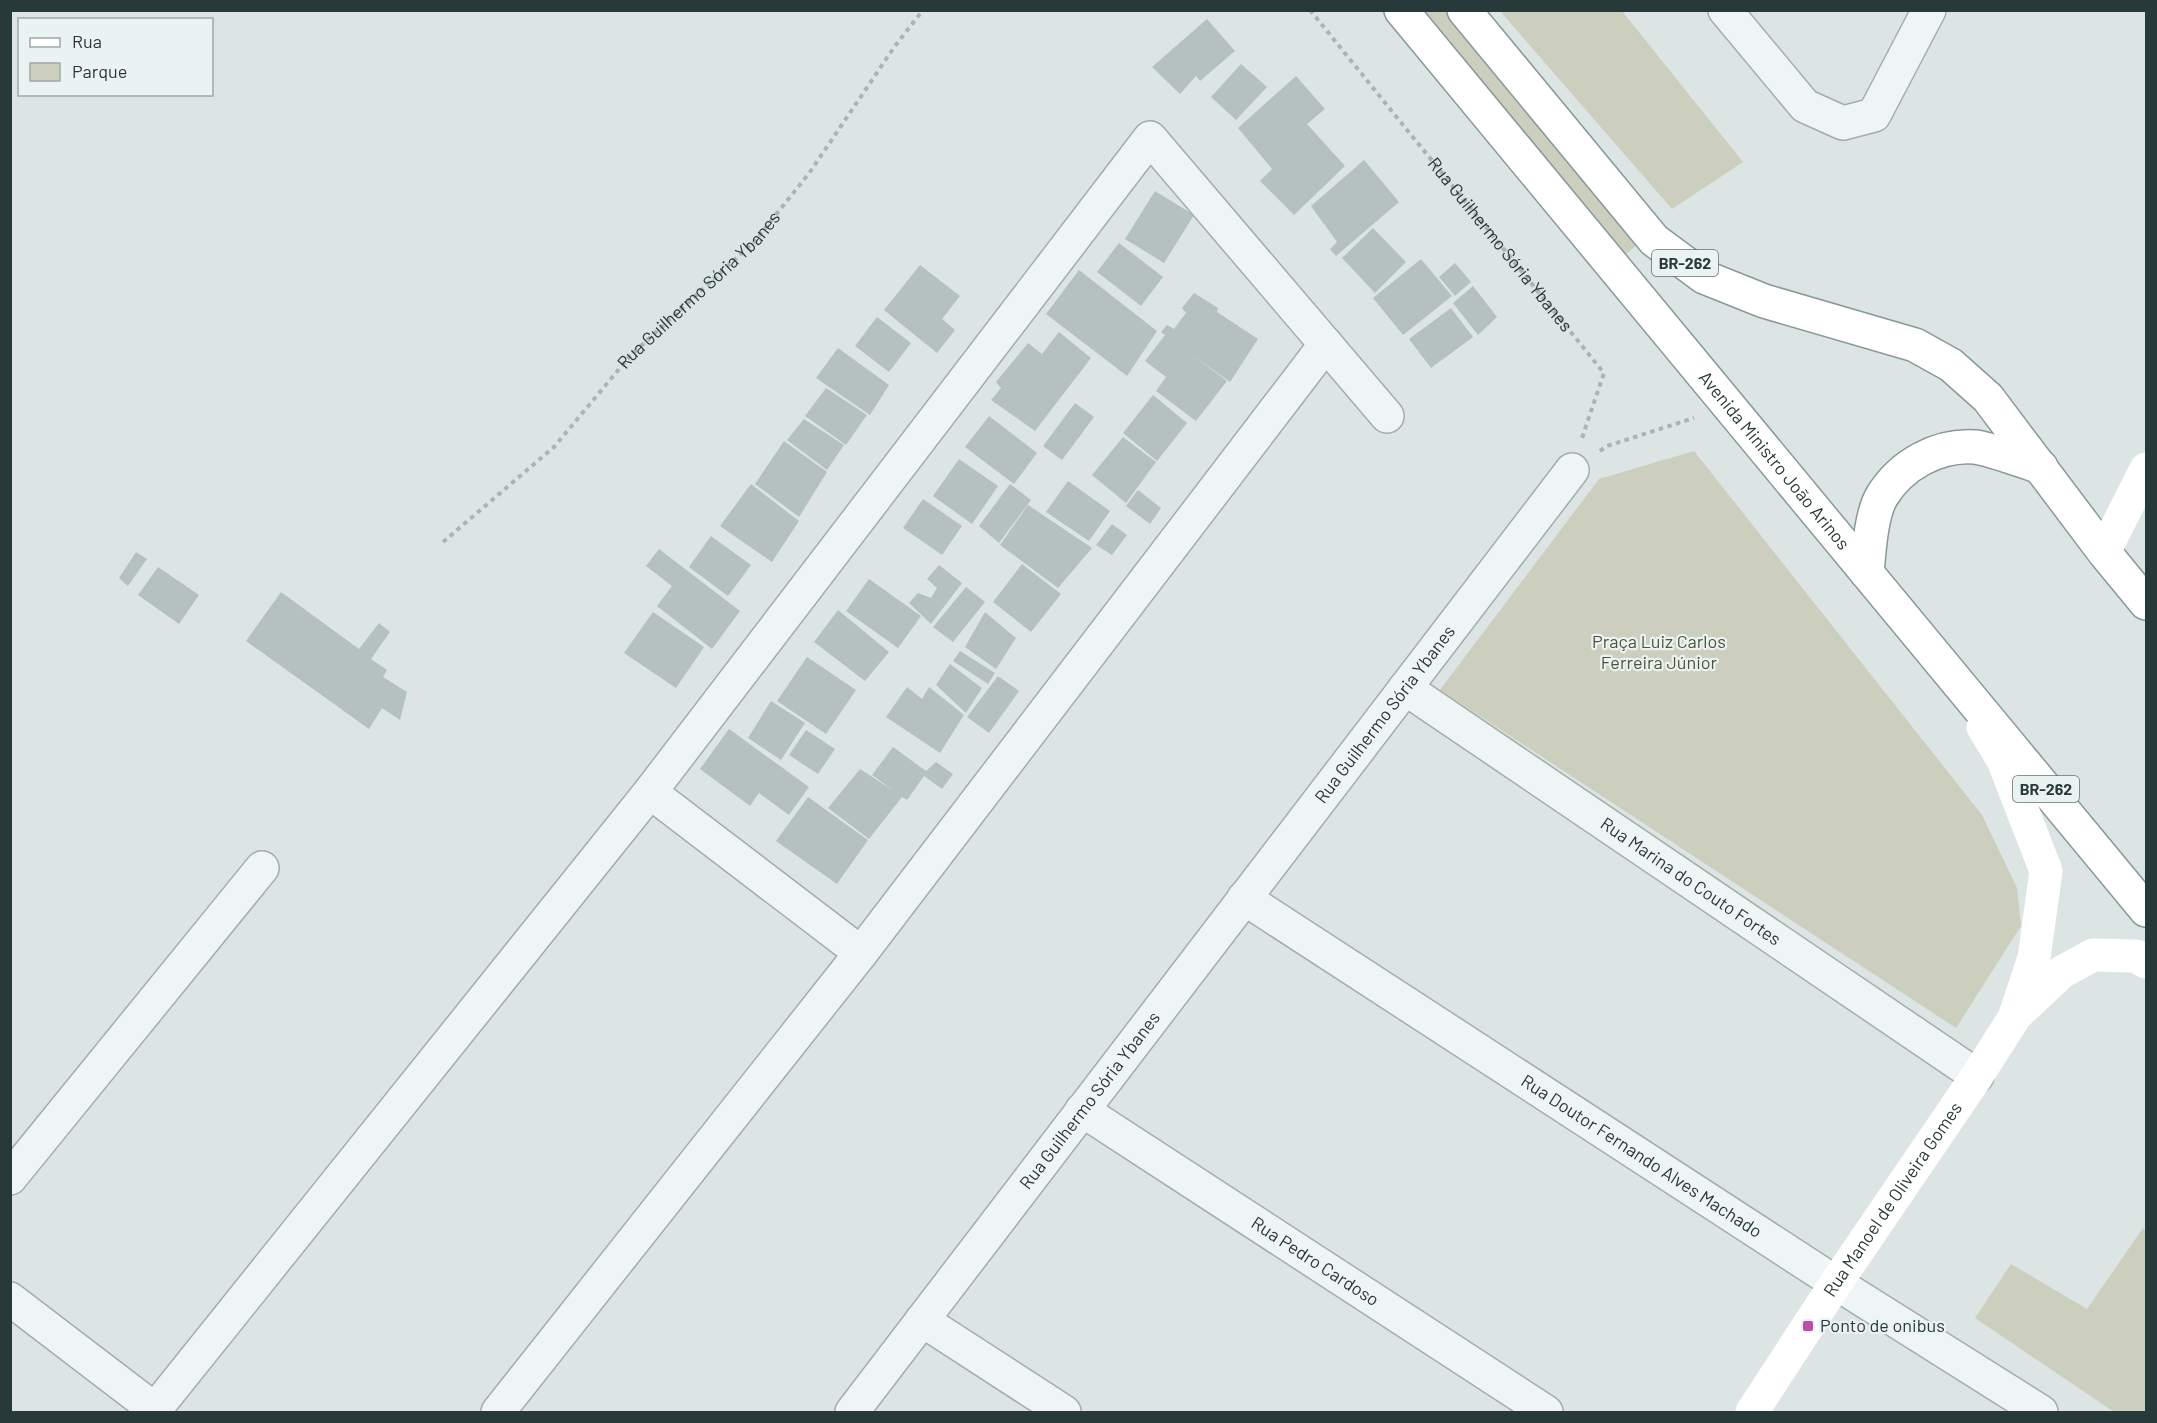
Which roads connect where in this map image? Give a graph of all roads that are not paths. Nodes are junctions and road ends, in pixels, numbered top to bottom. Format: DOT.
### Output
graph roads {
  1 [pos="1401,10"];
  2 [pos="1464,10"];
  3 [pos="1725,10"];
  4 [pos="1929,10"];
  5 [pos="1326,344"];
  6 [pos="1388,416"];
  7 [pos="2042,468"];
  8 [pos="2146,469"];
  9 [pos="1572,470"];
  10 [pos="2104,552"];
  11 [pos="1866,573"];
  12 [pos="2146,603"];
  13 [pos="1946,667"];
  14 [pos="1405,688"];
  15 [pos="650,792"];
  16 [pos="262,868"];
  17 [pos="1244,898"];
  18 [pos="2146,910"];
  19 [pos="861,953"];
  20 [pos="2146,962"];
  21 [pos="2014,1018"];
  22 [pos="1977,1076"];
  23 [pos="1082,1110"];
  24 [pos="10,1178"];
  25 [pos="1836,1283"];
  26 [pos="10,1299"];
  27 [pos="922,1320"];
  28 [pos="155,1412"];
  29 [pos="498,1413"];
  30 [pos="852,1413"];
  31 [pos="1064,1413"];
  32 [pos="1546,1413"];
  33 [pos="1752,1413"];
  34 [pos="2041,1413"];
  1 -- 11 [label="main road, Avenida Ministro João Arinos / BR-262"];
  2 -- 7 [label="main road, BR-262"];
  3 -- 4 [label="street"];
  5 -- 6 [label="street"];
  5 -- 15 [label="street"];
  5 -- 19 [label="street"];
  7 -- 10 [label="main road, BR-262"];
  7 -- 11 [label="main road"];
  8 -- 10 [label="main road"];
  9 -- 14 [label="street, Rua Guilhermo Sória Ybanes"];
  10 -- 12 [label="main road, BR-262"];
  11 -- 13 [label="main road, Avenida Ministro João Arinos / BR-262"];
  13 -- 18 [label="main road, Avenida Ministro João Arinos / BR-262"];
  13 -- 21 [label="main road, Rua Manoel de Oliveira Gomes"];
  14 -- 17 [label="street, Rua Guilhermo Sória Ybanes"];
  14 -- 22 [label="street, Rua Marina do Couto Fortes"];
  15 -- 19 [label="street"];
  15 -- 28 [label="street"];
  16 -- 24 [label="street"];
  17 -- 23 [label="street, Rua Guilhermo Sória Ybanes"];
  17 -- 25 [label="street, Rua Doutor Fernando Alves Machado"];
  19 -- 29 [label="street"];
  20 -- 21 [label="main road, Rua Manoel de Oliveira Gomes"];
  21 -- 22 [label="main road, Rua Manoel de Oliveira Gomes"];
  22 -- 25 [label="main road, Rua Manoel de Oliveira Gomes"];
  23 -- 27 [label="street, Rua Guilhermo Sória Ybanes"];
  23 -- 32 [label="street, Rua Pedro Cardoso"];
  25 -- 33 [label="main road, Rua Manoel de Oliveira Gomes"];
  25 -- 34 [label="street, Rua Doutor Fernando Alves Machado"];
  26 -- 28 [label="street"];
  27 -- 30 [label="street, Rua Guilhermo Sória Ybanes"];
  27 -- 31 [label="street"];
}
